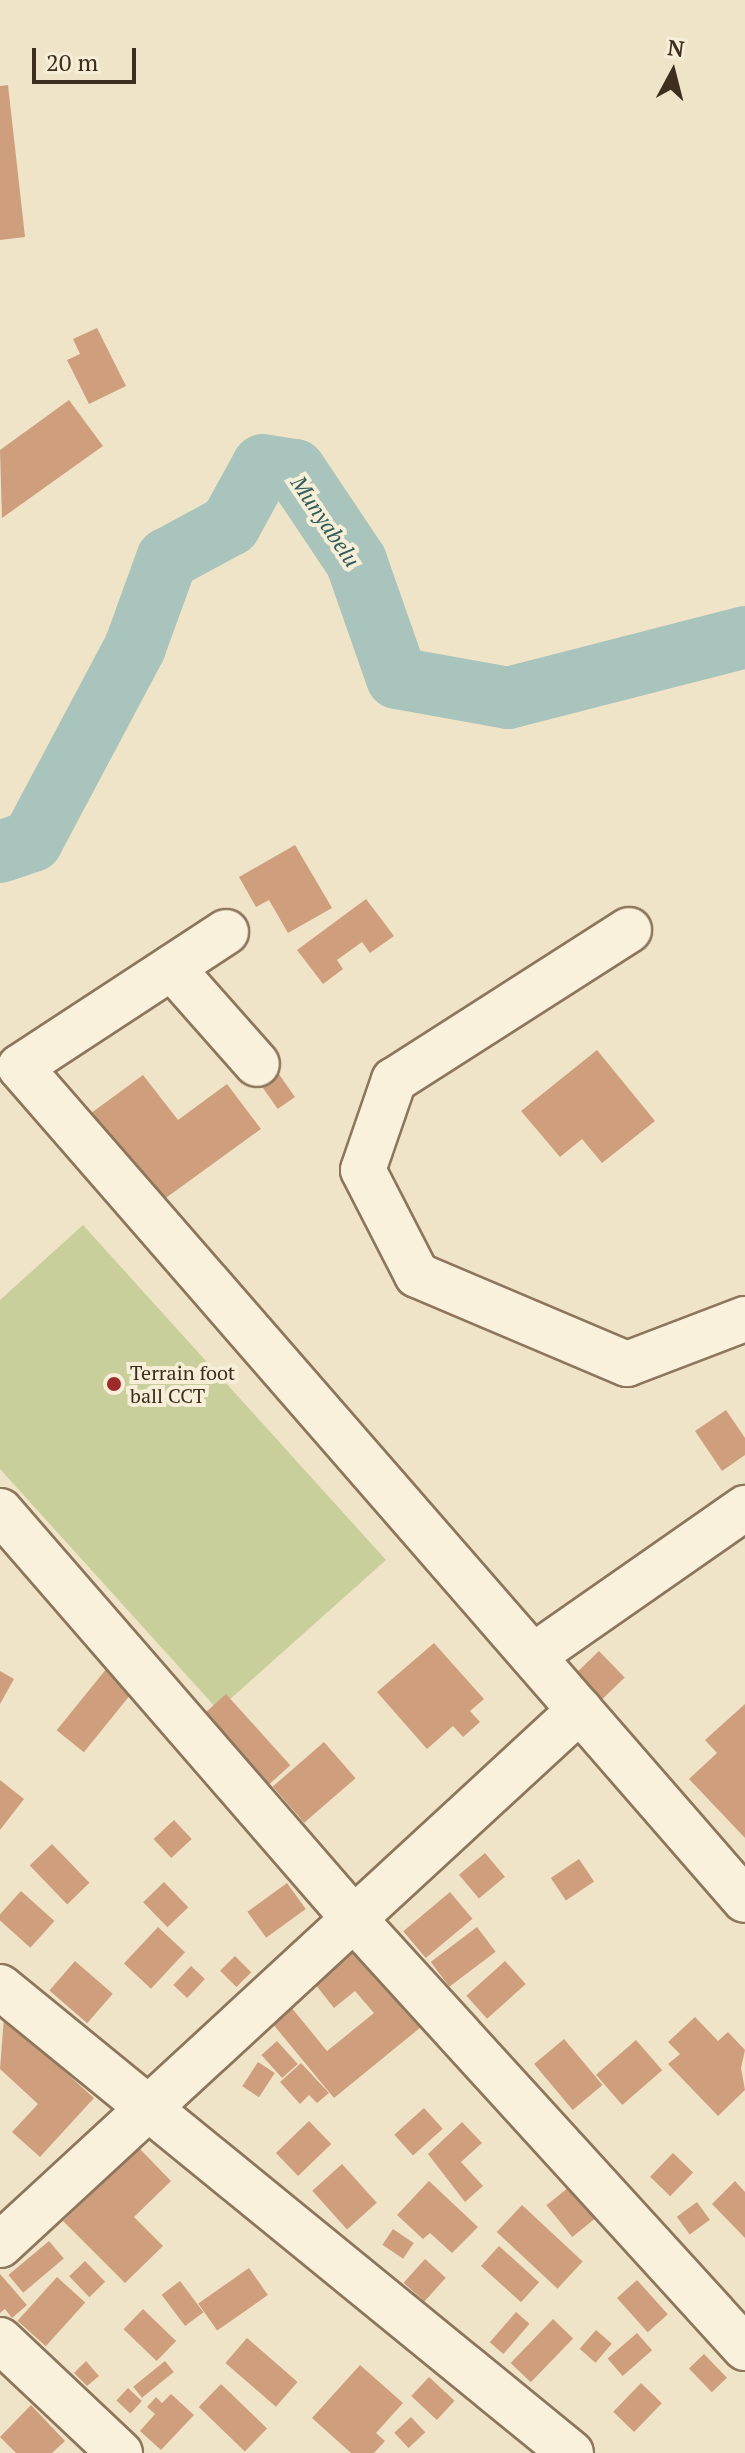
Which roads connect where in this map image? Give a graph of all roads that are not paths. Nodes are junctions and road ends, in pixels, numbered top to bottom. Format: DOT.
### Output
graph roads {
  1 [pos="629,930"];
  2 [pos="226,932"];
  3 [pos="172,968"];
  4 [pos="257,1064"];
  5 [pos="745,1319"];
  6 [pos="745,1508"];
  7 [pos="0,1511"];
  8 [pos="533,1656"];
  9 [pos="580,1710"];
  10 [pos="745,1900"];
  11 [pos="355,1920"];
  12 [pos="0,1987"];
  13 [pos="146,2110"];
  14 [pos="0,2245"];
  15 [pos="0,2340"];
  16 [pos="745,2348"];
  17 [pos="120,2453"];
  18 [pos="571,2453"];
  1 -- 5 [label="street"];
  2 -- 3 [label="street"];
  3 -- 4 [label="street"];
  3 -- 8 [label="street"];
  6 -- 8 [label="street"];
  7 -- 11 [label="street"];
  8 -- 9 [label="street"];
  9 -- 10 [label="street"];
  9 -- 11 [label="street"];
  11 -- 13 [label="street"];
  11 -- 16 [label="street"];
  12 -- 13 [label="street"];
  13 -- 14 [label="street"];
  13 -- 18 [label="street"];
  15 -- 17 [label="street"];
}
